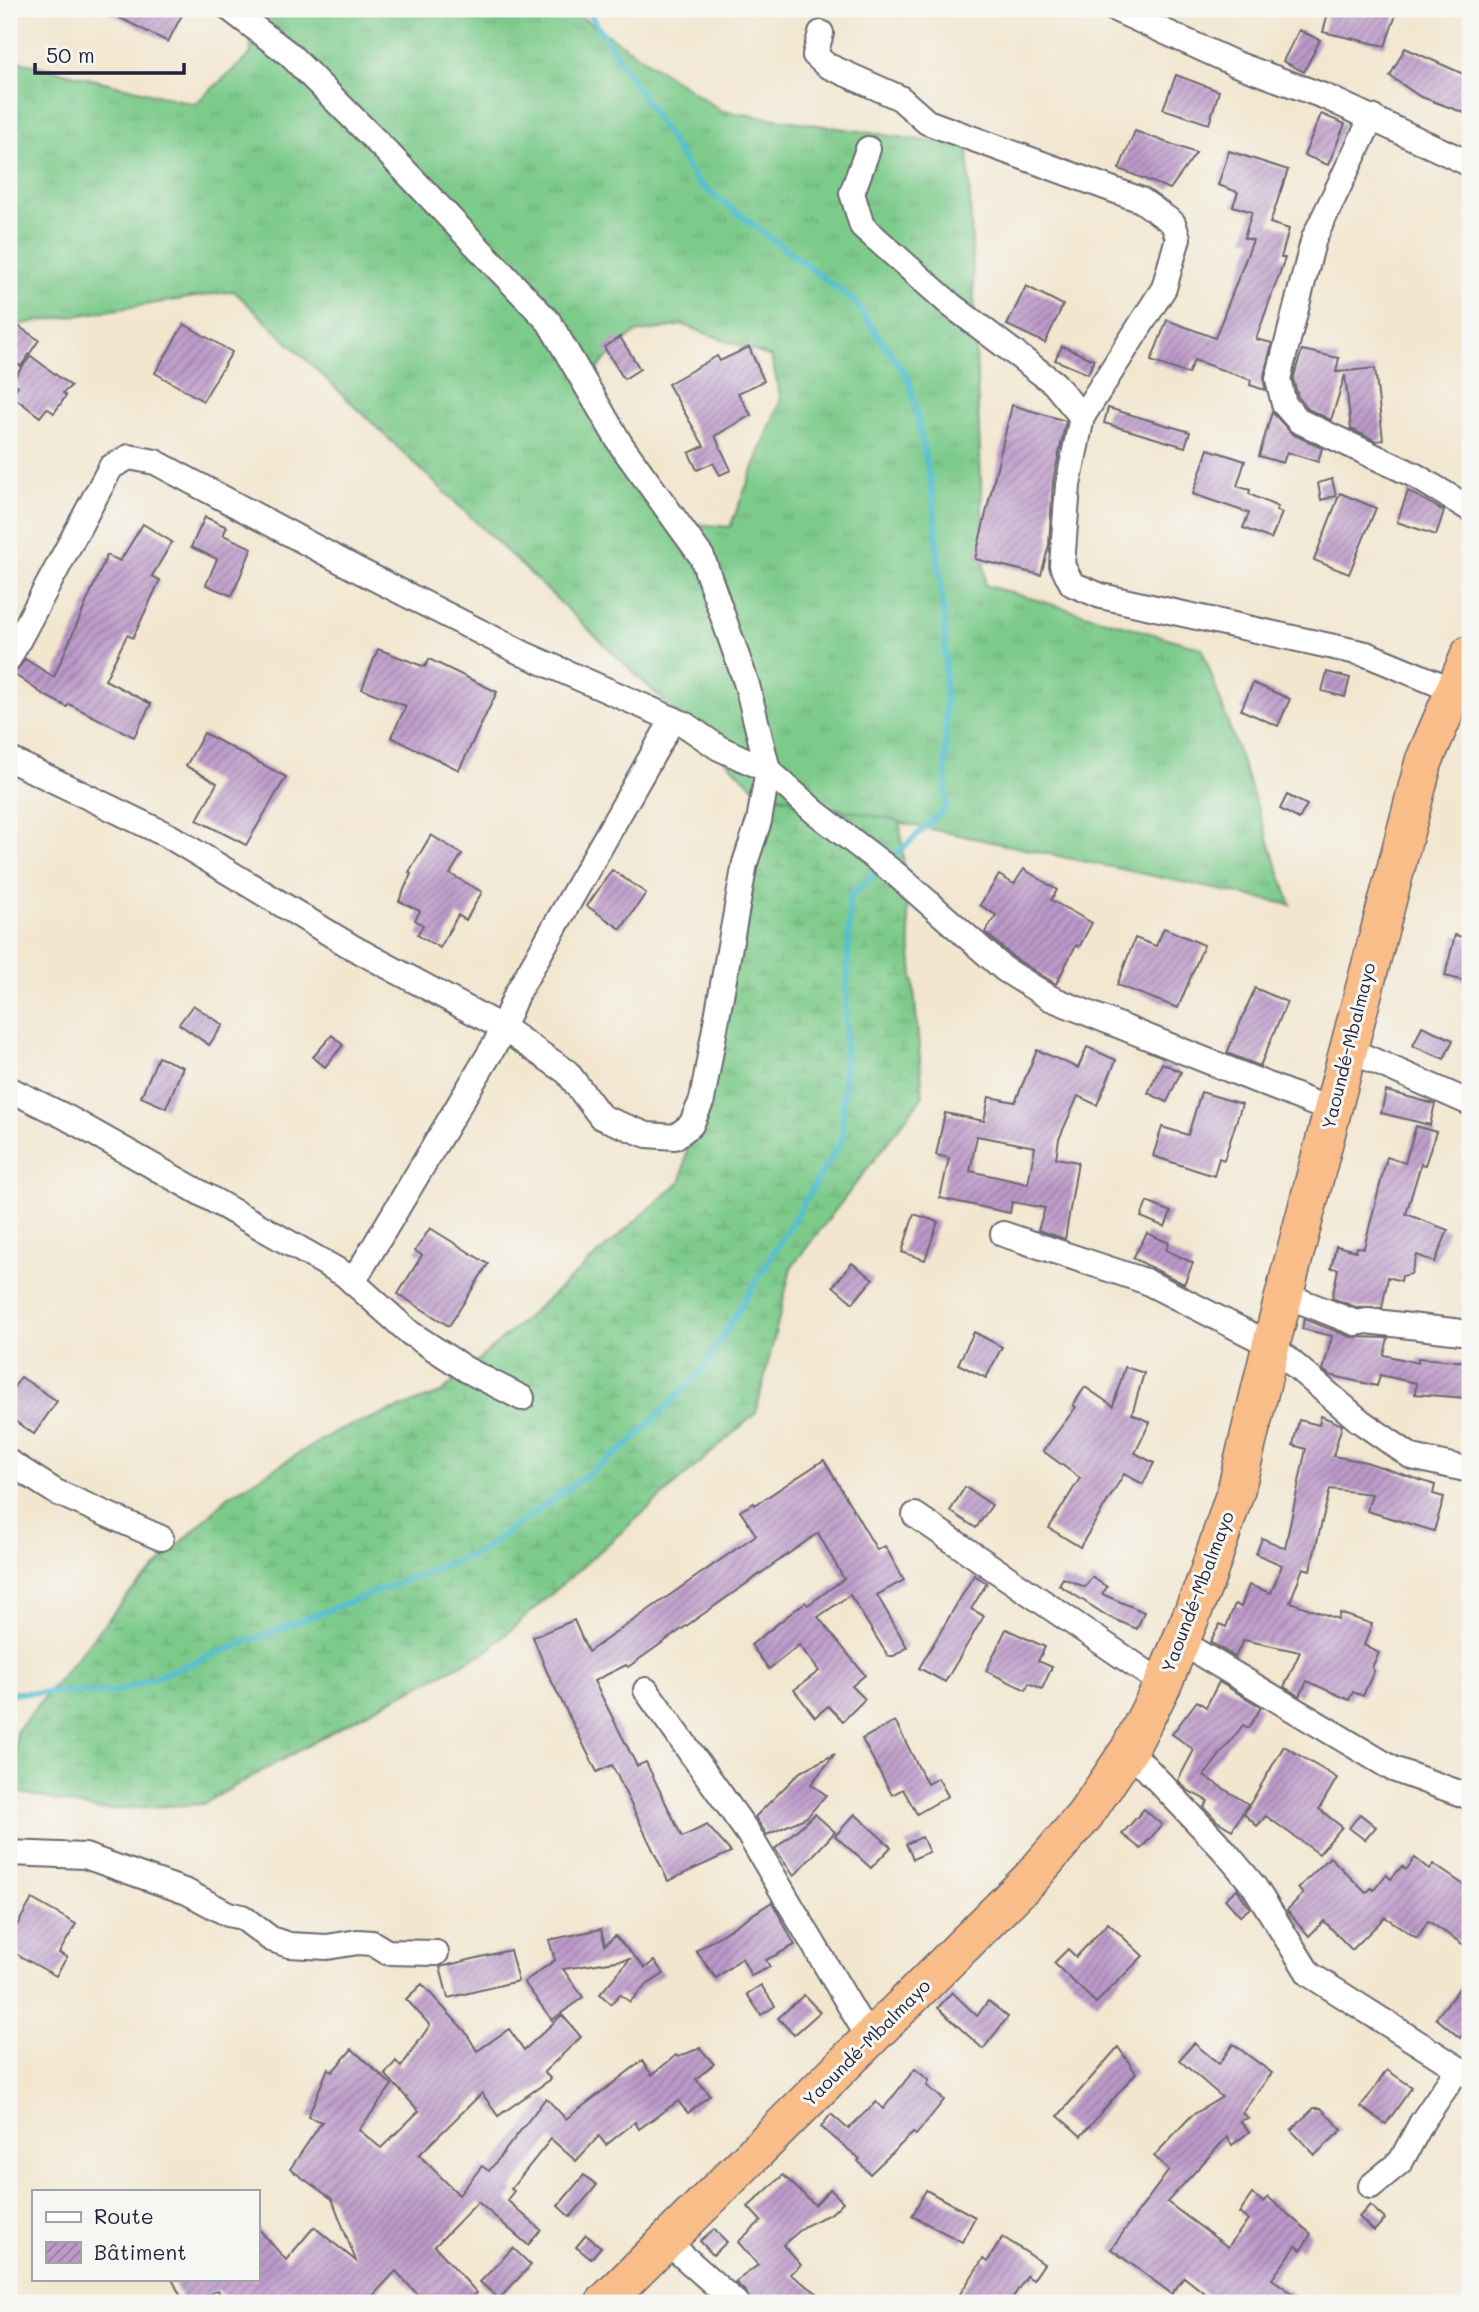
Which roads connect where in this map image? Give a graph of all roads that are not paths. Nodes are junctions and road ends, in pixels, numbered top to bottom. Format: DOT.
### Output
graph roads {
  1 [pos="230,9"];
  2 [pos="1115,9"];
  3 [pos="821,33"];
  4 [pos="1372,117"];
  5 [pos="868,149"];
  6 [pos="1470,164"];
  7 [pos="1082,417"];
  8 [pos="1470,509"];
  9 [pos="1470,654"];
  10 [pos="9,658"];
  11 [pos="1452,690"];
  12 [pos="673,719"];
  13 [pos="9,759"];
  14 [pos="768,770"];
  15 [pos="503,1028"];
  16 [pos="1347,1049"];
  17 [pos="9,1089"];
  18 [pos="1470,1102"];
  19 [pos="1334,1111"];
  20 [pos="1003,1234"];
  21 [pos="353,1282"];
  22 [pos="1285,1295"];
  23 [pos="1470,1333"];
  24 [pos="1271,1345"];
  25 [pos="522,1398"];
  26 [pos="9,1462"];
  27 [pos="1470,1470"];
  28 [pos="915,1515"];
  29 [pos="161,1538"];
  30 [pos="1179,1641"];
  31 [pos="1163,1684"];
  32 [pos="646,1690"];
  33 [pos="1129,1750"];
  34 [pos="1470,1797"];
  35 [pos="9,1853"];
  36 [pos="436,1953"];
  37 [pos="870,2040"];
  38 [pos="1464,2073"];
  39 [pos="1371,2186"];
  40 [pos="666,2241"];
  41 [pos="604,2303"];
  42 [pos="736,2303"];
  1 -- 14 [label="street"];
  2 -- 4 [label="street"];
  3 -- 7 [label="street"];
  4 -- 6 [label="street"];
  4 -- 8 [label="street"];
  5 -- 7 [label="street"];
  7 -- 11 [label="street"];
  9 -- 11 [label="highway, Yaoundé-Mbalmayo"];
  10 -- 12 [label="street"];
  11 -- 16 [label="highway, Yaoundé-Mbalmayo"];
  12 -- 14 [label="street"];
  12 -- 15 [label="street"];
  13 -- 15 [label="street"];
  14 -- 15 [label="street"];
  14 -- 19 [label="street"];
  15 -- 21 [label="street"];
  16 -- 18 [label="street"];
  16 -- 19 [label="highway, Yaoundé-Mbalmayo"];
  17 -- 21 [label="street"];
  19 -- 22 [label="highway, Yaoundé-Mbalmayo"];
  20 -- 24 [label="street"];
  21 -- 25 [label="street"];
  22 -- 23 [label="street"];
  22 -- 24 [label="highway, Yaoundé-Mbalmayo"];
  24 -- 27 [label="street"];
  24 -- 30 [label="highway, Yaoundé-Mbalmayo"];
  26 -- 29 [label="street"];
  28 -- 31 [label="street"];
  30 -- 31 [label="highway, Yaoundé-Mbalmayo"];
  30 -- 34 [label="street"];
  31 -- 33 [label="highway, Yaoundé-Mbalmayo"];
  32 -- 37 [label="street"];
  33 -- 37 [label="highway, Yaoundé-Mbalmayo"];
  33 -- 38 [label="street"];
  35 -- 36 [label="street"];
  37 -- 40 [label="highway, Yaoundé-Mbalmayo"];
  38 -- 39 [label="street"];
  40 -- 41 [label="highway, Yaoundé-Mbalmayo"];
  40 -- 42 [label="street"];
}
